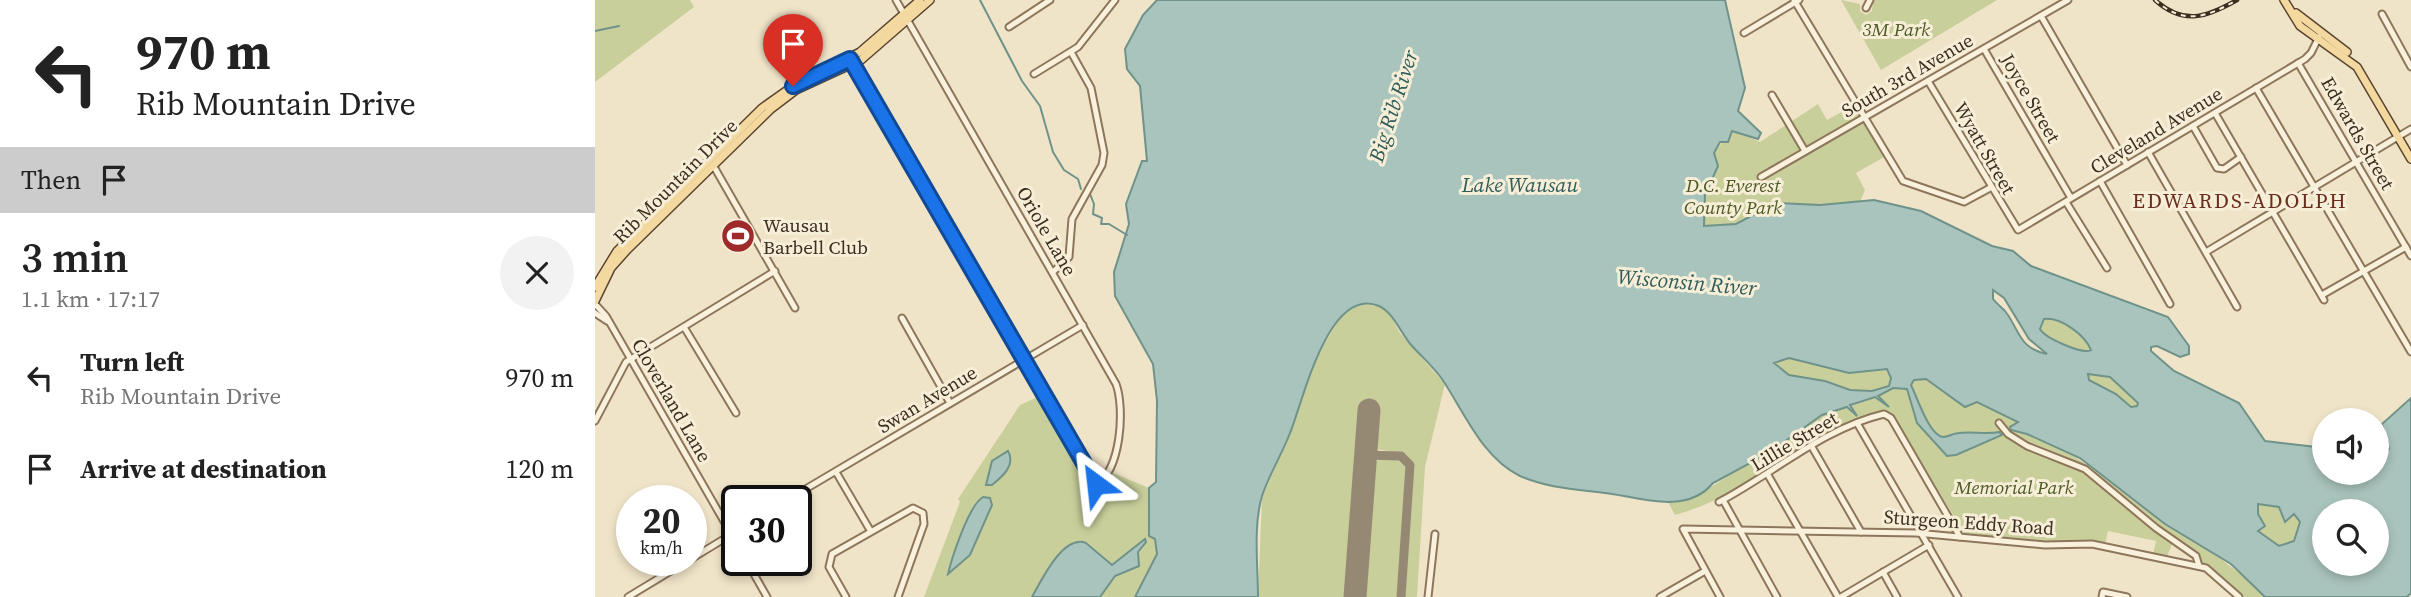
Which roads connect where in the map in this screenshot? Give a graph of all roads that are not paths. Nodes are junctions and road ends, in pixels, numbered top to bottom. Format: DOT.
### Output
graph roads {
  1 [pos="895,0"];
  2 [pos="920,0"];
  3 [pos="930,0"];
  4 [pos="1050,0"];
  5 [pos="1115,0"];
  6 [pos="1870,0"];
  7 [pos="2068,0"];
  8 [pos="2287,0"];
  9 [pos="1796,1"];
  10 [pos="1866,8"];
  11 [pos="2382,14"];
  12 [pos="2041,16"];
  13 [pos="906,17"];
  14 [pos="1009,27"];
  15 [pos="1744,33"];
  16 [pos="2320,35"];
  17 [pos="2330,45"];
  18 [pos="1984,49"];
  19 [pos="1071,52"];
  20 [pos="2311,53"];
  21 [pos="852,61"];
  22 [pos="2298,63"];
  23 [pos="2357,67"];
  24 [pos="2411,67"];
  25 [pos="1034,74"];
  26 [pos="1928,81"];
  27 [pos="2256,88"];
  28 [pos="1772,95"];
  29 [pos="2215,113"];
  30 [pos="1864,117"];
  31 [pos="2193,126"];
  32 [pos="2411,129"];
  33 [pos="2398,136"];
  34 [pos="1805,151"];
  35 [pos="2148,152"];
  36 [pos="2241,157"];
  37 [pos="2411,159"];
  38 [pos="711,162"];
  39 [pos="2356,162"];
  40 [pos="2127,165"];
  41 [pos="1761,177"];
  42 [pos="2100,181"];
  43 [pos="2314,187"];
  44 [pos="1990,188"];
  45 [pos="2068,200"];
  46 [pos="2273,212"];
  47 [pos="2016,229"];
  48 [pos="2406,247"];
  49 [pos="2206,252"];
  50 [pos="2411,256"];
  51 [pos="2107,268"];
  52 [pos="775,271"];
  53 [pos="1052,272"];
  54 [pos="2364,272"];
  55 [pos="595,287"];
  56 [pos="595,303"];
  57 [pos="2170,304"];
  58 [pos="2237,307"];
  59 [pos="795,308"];
  60 [pos="595,313"];
  61 [pos="902,318"];
  62 [pos="610,323"];
  63 [pos="1083,325"];
  64 [pos="684,327"];
  65 [pos="2411,352"];
  66 [pos="1024,359"];
  67 [pos="630,360"];
  68 [pos="950,403"];
  69 [pos="736,413"];
  70 [pos="595,421"];
  71 [pos="1857,423"];
  72 [pos="1999,423"];
  73 [pos="1811,447"];
  74 [pos="836,472"];
  75 [pos="1768,475"];
  76 [pos="812,486"];
  77 [pos="721,511"];
  78 [pos="870,530"];
  79 [pos="1740,530"];
  80 [pos="1801,531"];
  81 [pos="1861,532"];
  82 [pos="1435,534"];
  83 [pos="1922,534"];
  84 [pos="1960,537"];
  85 [pos="1929,545"];
  86 [pos="2199,566"];
  87 [pos="1705,570"];
  88 [pos="1883,572"];
  89 [pos="662,576"];
  90 [pos="755,576"];
  91 [pos="2103,594"];
  92 [pos="628,597"];
  93 [pos="767,597"];
  94 [pos="846,597"];
  95 [pos="898,597"];
  96 [pos="1427,597"];
  97 [pos="1660,597"];
  98 [pos="1720,597"];
  99 [pos="1777,597"];
  100 [pos="1840,597"];
  101 [pos="1898,597"];
  102 [pos="1958,597"];
  103 [pos="2127,597"];
  104 [pos="2239,597"];
  1 -- 13 [label="street, Oriole Lane"];
  2 -- 13 [label="main road, Rib Mountain Drive"];
  3 -- 13 [label="main road, Rib Mountain Drive"];
  4 -- 14 [label="street"];
  5 -- 19 [label="street"];
  6 -- 10 [label="street"];
  7 -- 12 [label="street, South 3rd Avenue"];
  8 -- 16 [label="main road"];
  9 -- 15 [label="street"];
  9 -- 30 [label="street"];
  11 -- 24 [label="street"];
  12 -- 18 [label="street, South 3rd Avenue"];
  12 -- 40 [label="street"];
  13 -- 21 [label="main road, Rib Mountain Drive"];
  13 -- 53 [label="street, Oriole Lane"];
  16 -- 17 [label="main road"];
  16 -- 20 [label="street, Cleveland Avenue"];
  16 -- 23 [label="main road"];
  17 -- 20 [label="street, Cleveland Avenue"];
  17 -- 23 [label="main road"];
  18 -- 26 [label="street, South 3rd Avenue"];
  18 -- 45 [label="street, Joyce Street"];
  19 -- 25 [label="street"];
  19 -- 53 [label="street"];
  20 -- 22 [label="street, Cleveland Avenue"];
  21 -- 38 [label="main road, Rib Mountain Drive"];
  21 -- 66 [label="street"];
  22 -- 27 [label="street, Cleveland Avenue"];
  22 -- 39 [label="street, Edwards Street"];
  23 -- 33 [label="main road"];
  26 -- 30 [label="street, South 3rd Avenue"];
  26 -- 44 [label="street, Wyatt Street"];
  27 -- 29 [label="street, Cleveland Avenue"];
  27 -- 43 [label="street"];
  28 -- 34 [label="street"];
  29 -- 31 [label="street, Cleveland Avenue"];
  29 -- 36 [label="street"];
  30 -- 34 [label="street, South 3rd Avenue"];
  30 -- 44 [label="street"];
  31 -- 35 [label="street, Cleveland Avenue"];
  31 -- 36 [label="street"];
  32 -- 33 [label="street"];
  33 -- 37 [label="main road"];
  33 -- 39 [label="street"];
  34 -- 41 [label="street, South 3rd Avenue"];
  35 -- 40 [label="street, Cleveland Avenue"];
  35 -- 49 [label="street"];
  36 -- 46 [label="street"];
  38 -- 52 [label="street"];
  38 -- 55 [label="main road, Rib Mountain Drive"];
  38 -- 56 [label="main road, Rib Mountain Drive"];
  39 -- 43 [label="street"];
  39 -- 48 [label="street, Edwards Street"];
  40 -- 42 [label="street, Cleveland Avenue"];
  42 -- 45 [label="street, Cleveland Avenue"];
  42 -- 57 [label="street"];
  43 -- 46 [label="street"];
  43 -- 54 [label="street"];
  44 -- 47 [label="street, Wyatt Street"];
  45 -- 47 [label="street, Cleveland Avenue"];
  45 -- 51 [label="street, Joyce Street"];
  46 -- 49 [label="street"];
  46 -- 54 [label="street"];
  48 -- 50 [label="street, Edwards Street"];
  48 -- 54 [label="street"];
  49 -- 58 [label="street"];
  52 -- 59 [label="street"];
  52 -- 64 [label="street"];
  53 -- 63 [label="street, Oriole Lane"];
  54 -- 65 [label="street"];
  56 -- 62 [label="street"];
  60 -- 62 [label="street, Cloverland Lane"];
  61 -- 68 [label="street"];
  62 -- 67 [label="street, Cloverland Lane"];
  63 -- 66 [label="street, Swan Avenue"];
  63 -- 66 [label="street, Oriole Lane"];
  64 -- 67 [label="street"];
  64 -- 69 [label="street"];
  66 -- 68 [label="street, Swan Avenue"];
  67 -- 70 [label="street"];
  67 -- 77 [label="street, Cloverland Lane"];
  68 -- 74 [label="street, Swan Avenue"];
  71 -- 73 [label="street, Lillie Street"];
  71 -- 83 [label="street"];
  71 -- 84 [label="street, Lillie Street"];
  72 -- 86 [label="street"];
  73 -- 75 [label="street, Lillie Street"];
  73 -- 81 [label="street"];
  74 -- 76 [label="street, Swan Avenue"];
  74 -- 78 [label="street"];
  75 -- 79 [label="street, Lillie Street"];
  75 -- 80 [label="street"];
  78 -- 94 [label="street"];
  78 -- 95 [label="street"];
  79 -- 80 [label="street, Sturgeon Eddy Road"];
  79 -- 87 [label="street, Sturgeon Eddy Road"];
  79 -- 99 [label="street"];
  80 -- 81 [label="street, Sturgeon Eddy Road"];
  80 -- 100 [label="street"];
  81 -- 83 [label="street, Sturgeon Eddy Road"];
  82 -- 96 [label="street"];
  83 -- 84 [label="street, Sturgeon Eddy Road"];
  83 -- 85 [label="street"];
  84 -- 86 [label="street, Sturgeon Eddy Road"];
  85 -- 88 [label="street"];
  85 -- 102 [label="street"];
  86 -- 104 [label="street, Sturgeon Eddy Road"];
  87 -- 97 [label="street"];
  87 -- 98 [label="street"];
  88 -- 100 [label="street"];
  88 -- 101 [label="street"];
  89 -- 92 [label="street"];
  90 -- 93 [label="street"];
  91 -- 103 [label="street"];
}
